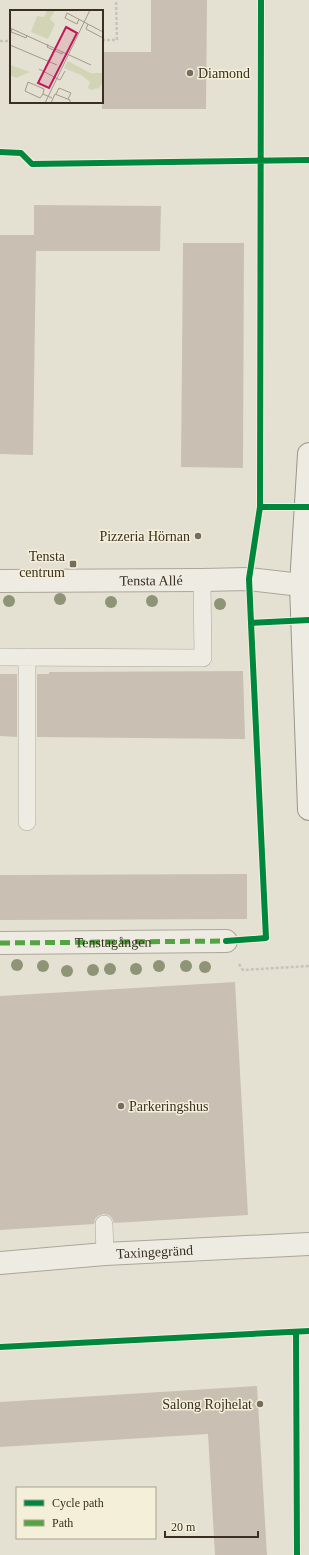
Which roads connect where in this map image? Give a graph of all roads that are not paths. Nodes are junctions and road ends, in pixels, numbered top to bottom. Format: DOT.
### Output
graph roads {
  1 [pos="309,454"];
  2 [pos="202,580"];
  3 [pos="0,581"];
  4 [pos="305,584"];
  5 [pos="0,657"];
  6 [pos="26,658"];
  7 [pos="309,809"];
  8 [pos="27,822"];
  9 [pos="226,941"];
  10 [pos="0,943"];
  11 [pos="104,1224"];
  12 [pos="309,1244"];
  13 [pos="105,1254"];
  14 [pos="0,1263"];
  1 -- 4 [label="street"];
  2 -- 3 [label="street, Tensta Allé"];
  2 -- 4 [label="street, Tensta Allé"];
  2 -- 6 [label="lane"];
  4 -- 7 [label="street"];
  5 -- 6 [label="lane"];
  6 -- 8 [label="lane"];
  9 -- 10 [label="street, Tenstagången"];
  11 -- 13 [label="lane"];
  12 -- 13 [label="street, Taxingegränd"];
  13 -- 14 [label="street, Taxingegränd"];
}
